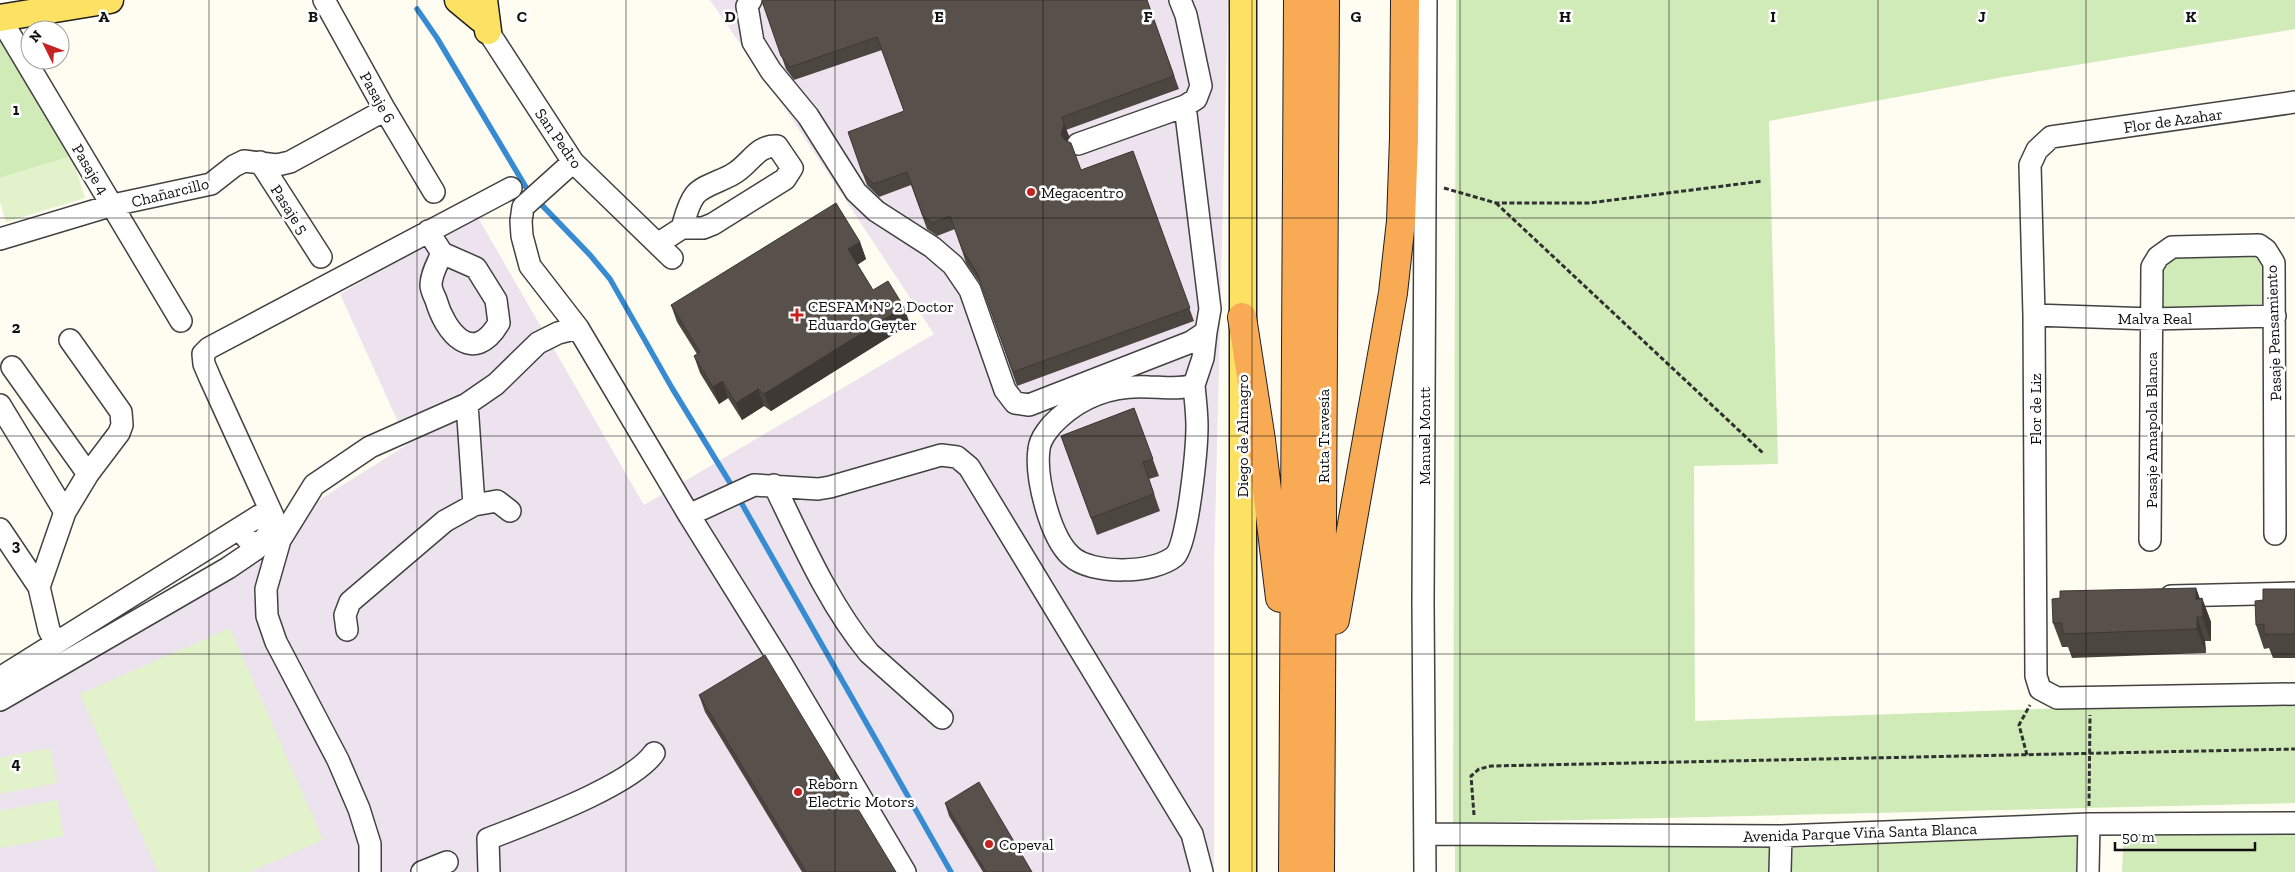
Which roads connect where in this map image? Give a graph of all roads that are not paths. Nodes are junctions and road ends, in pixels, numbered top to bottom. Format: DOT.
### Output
graph roads {
  1 [pos="110,0"];
  2 [pos="324,0"];
  3 [pos="458,0"];
  4 [pos="751,0"];
  5 [pos="1180,0"];
  6 [pos="1243,0"];
  7 [pos="1298,0"];
  8 [pos="1325,0"];
  9 [pos="1405,0"];
  10 [pos="1426,0"];
  11 [pos="480,13"];
  12 [pos="0,18"];
  13 [pos="2295,102"];
  14 [pos="1185,106"];
  15 [pos="385,110"];
  16 [pos="2051,137"];
  17 [pos="1078,144"];
  18 [pos="260,162"];
  19 [pos="567,167"];
  20 [pos="511,188"];
  21 [pos="434,192"];
  22 [pos="113,205"];
  23 [pos="682,228"];
  24 [pos="428,231"];
  25 [pos="0,239"];
  26 [pos="442,253"];
  27 [pos="321,257"];
  28 [pos="2034,314"];
  29 [pos="2275,316"];
  30 [pos="1242,317"];
  31 [pos="2152,319"];
  32 [pos="181,321"];
  33 [pos="578,328"];
  34 [pos="1206,332"];
  35 [pos="70,340"];
  36 [pos="12,368"];
  37 [pos="1194,385"];
  38 [pos="466,404"];
  39 [pos="0,405"];
  40 [pos="88,474"];
  41 [pos="774,485"];
  42 [pos="474,505"];
  43 [pos="510,511"];
  44 [pos="65,512"];
  45 [pos="689,515"];
  46 [pos="259,516"];
  47 [pos="0,529"];
  48 [pos="239,529"];
  49 [pos="2275,534"];
  50 [pos="2150,540"];
  51 [pos="256,548"];
  52 [pos="39,587"];
  53 [pos="2295,593"];
  54 [pos="2156,597"];
  55 [pos="347,630"];
  56 [pos="56,644"];
  57 [pos="0,678"];
  58 [pos="2295,694"];
  59 [pos="0,700"];
  60 [pos="1321,705"];
  61 [pos="1294,710"];
  62 [pos="942,718"];
  63 [pos="654,753"];
  64 [pos="2295,823"];
  65 [pos="2089,824"];
  66 [pos="1425,834"];
  67 [pos="1781,836"];
  68 [pos="447,862"];
  69 [pos="370,872"];
  70 [pos="422,872"];
  71 [pos="489,872"];
  72 [pos="905,872"];
  73 [pos="1202,872"];
  74 [pos="1244,872"];
  75 [pos="1293,872"];
  76 [pos="1320,872"];
  77 [pos="1425,872"];
  78 [pos="1780,872"];
  79 [pos="2088,872"];
  1 -- 12 [label="main road"];
  2 -- 15 [label="street, Pasaje 6"];
  3 -- 11 [label="main road"];
  4 -- 34 [label="street"];
  5 -- 14 [label="street"];
  6 -- 30 [label="main road, Diego de Almagro"];
  7 -- 61 [label="highway, Ruta Travesía"];
  8 -- 60 [label="highway, Ruta Travesía"];
  9 -- 60 [label="highway"];
  10 -- 66 [label="street, Manuel Montt"];
  11 -- 19 [label="street, San Pedro"];
  12 -- 22 [label="street, Pasaje 4"];
  13 -- 16 [label="street, Flor de Azahar"];
  14 -- 17 [label="street"];
  14 -- 34 [label="street"];
  15 -- 18 [label="street, Chañarcillo"];
  15 -- 21 [label="street, Pasaje 6"];
  16 -- 28 [label="street, Flor de Liz"];
  18 -- 22 [label="street, Chañarcillo"];
  18 -- 27 [label="street, Pasaje 5"];
  19 -- 23 [label="street, San Pedro"];
  19 -- 33 [label="street"];
  20 -- 24 [label="street"];
  22 -- 25 [label="street, Chañarcillo"];
  22 -- 32 [label="street, Pasaje 4"];
  23 -- 23 [label="street"];
  24 -- 26 [label="street"];
  24 -- 51 [label="street"];
  28 -- 31 [label="street, Malva Real"];
  28 -- 58 [label="street, Flor de Liz"];
  29 -- 31 [label="street, Malva Real"];
  29 -- 31 [label="street, Pasaje Pensamiento"];
  29 -- 49 [label="street, Pasaje Pensamiento"];
  30 -- 61 [label="highway"];
  30 -- 74 [label="main road, Diego de Almagro"];
  31 -- 50 [label="street, Pasaje Amapola Blanca"];
  33 -- 38 [label="street"];
  33 -- 45 [label="street"];
  34 -- 37 [label="street"];
  35 -- 40 [label="street"];
  36 -- 40 [label="street"];
  37 -- 37 [label="street"];
  38 -- 42 [label="street"];
  38 -- 69 [label="street"];
  39 -- 44 [label="street"];
  40 -- 44 [label="street"];
  41 -- 45 [label="street"];
  41 -- 62 [label="street"];
  41 -- 73 [label="street"];
  42 -- 43 [label="street"];
  42 -- 55 [label="street"];
  44 -- 52 [label="street"];
  45 -- 72 [label="street"];
  46 -- 48 [label="street"];
  47 -- 52 [label="street"];
  48 -- 51 [label="street"];
  48 -- 56 [label="street"];
  51 -- 59 [label="street"];
  52 -- 56 [label="street"];
  53 -- 54 [label="street"];
  56 -- 57 [label="street"];
  60 -- 76 [label="highway, Ruta Travesía"];
  61 -- 75 [label="highway, Ruta Travesía"];
  63 -- 71 [label="street"];
  64 -- 65 [label="street, Avenida Parque Viña Santa Blanca"];
  65 -- 67 [label="street, Avenida Parque Viña Santa Blanca"];
  65 -- 79 [label="street"];
  66 -- 67 [label="street, Avenida Parque Viña Santa Blanca"];
  66 -- 77 [label="street, Manuel Montt"];
  67 -- 78 [label="street"];
  68 -- 70 [label="street"];
}
